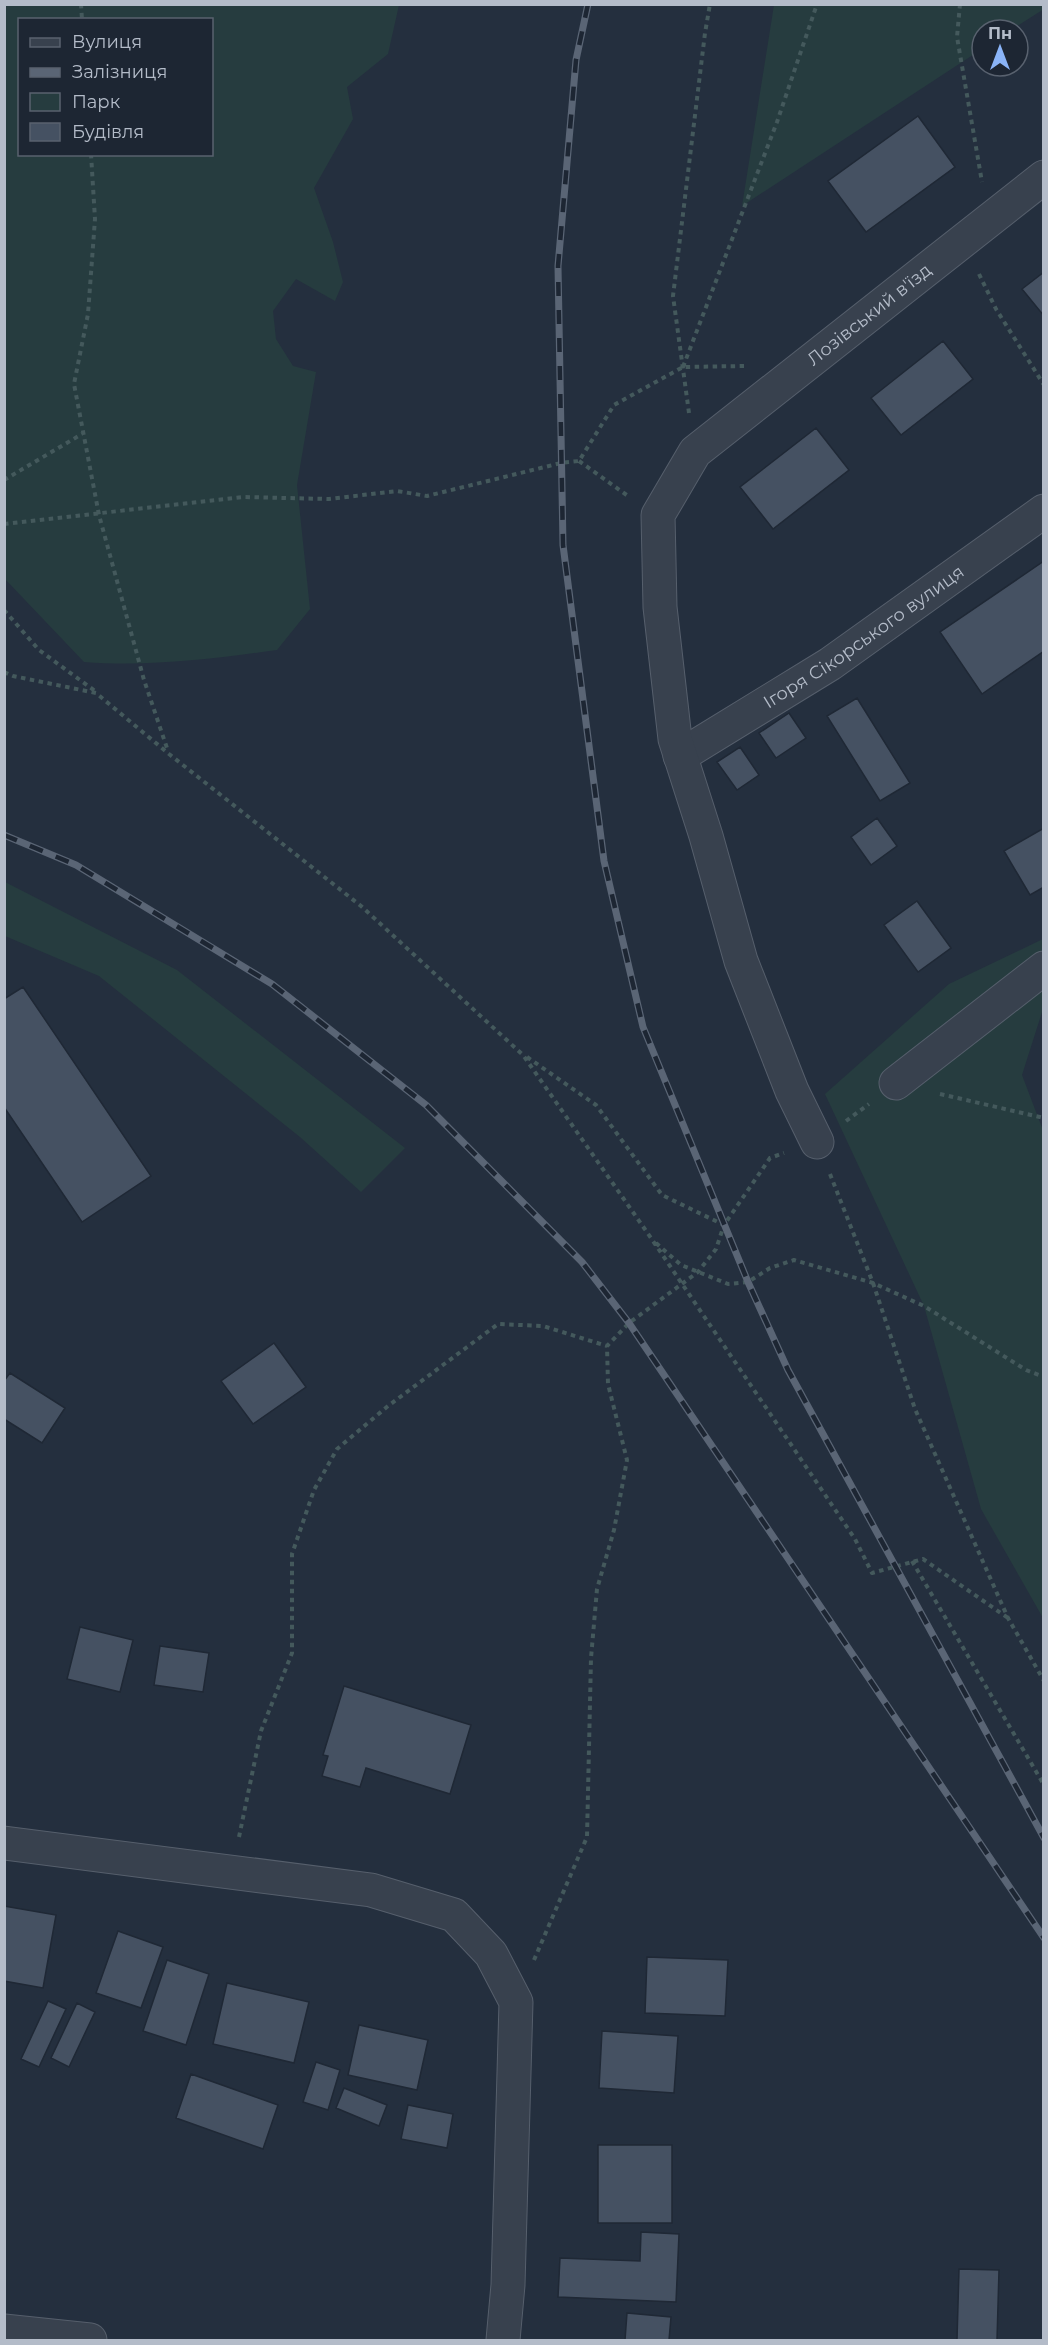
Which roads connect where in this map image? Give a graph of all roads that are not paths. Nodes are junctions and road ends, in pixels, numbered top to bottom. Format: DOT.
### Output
graph roads {
  1 [pos="1044,177"];
  2 [pos="1044,511"];
  3 [pos="680,756"];
  4 [pos="1044,968"];
  5 [pos="896,1083"];
  6 [pos="817,1142"];
  7 [pos="4,1843"];
  8 [pos="4,2331"];
  9 [pos="90,2340"];
  10 [pos="503,2340"];
  1 -- 3 [label="street, Лозівський в'їзд"];
  2 -- 3 [label="street, Ігоря Сікорського вулиця"];
  3 -- 6 [label="street"];
  4 -- 5 [label="street"];
  7 -- 10 [label="street"];
  8 -- 9 [label="street"];
}
